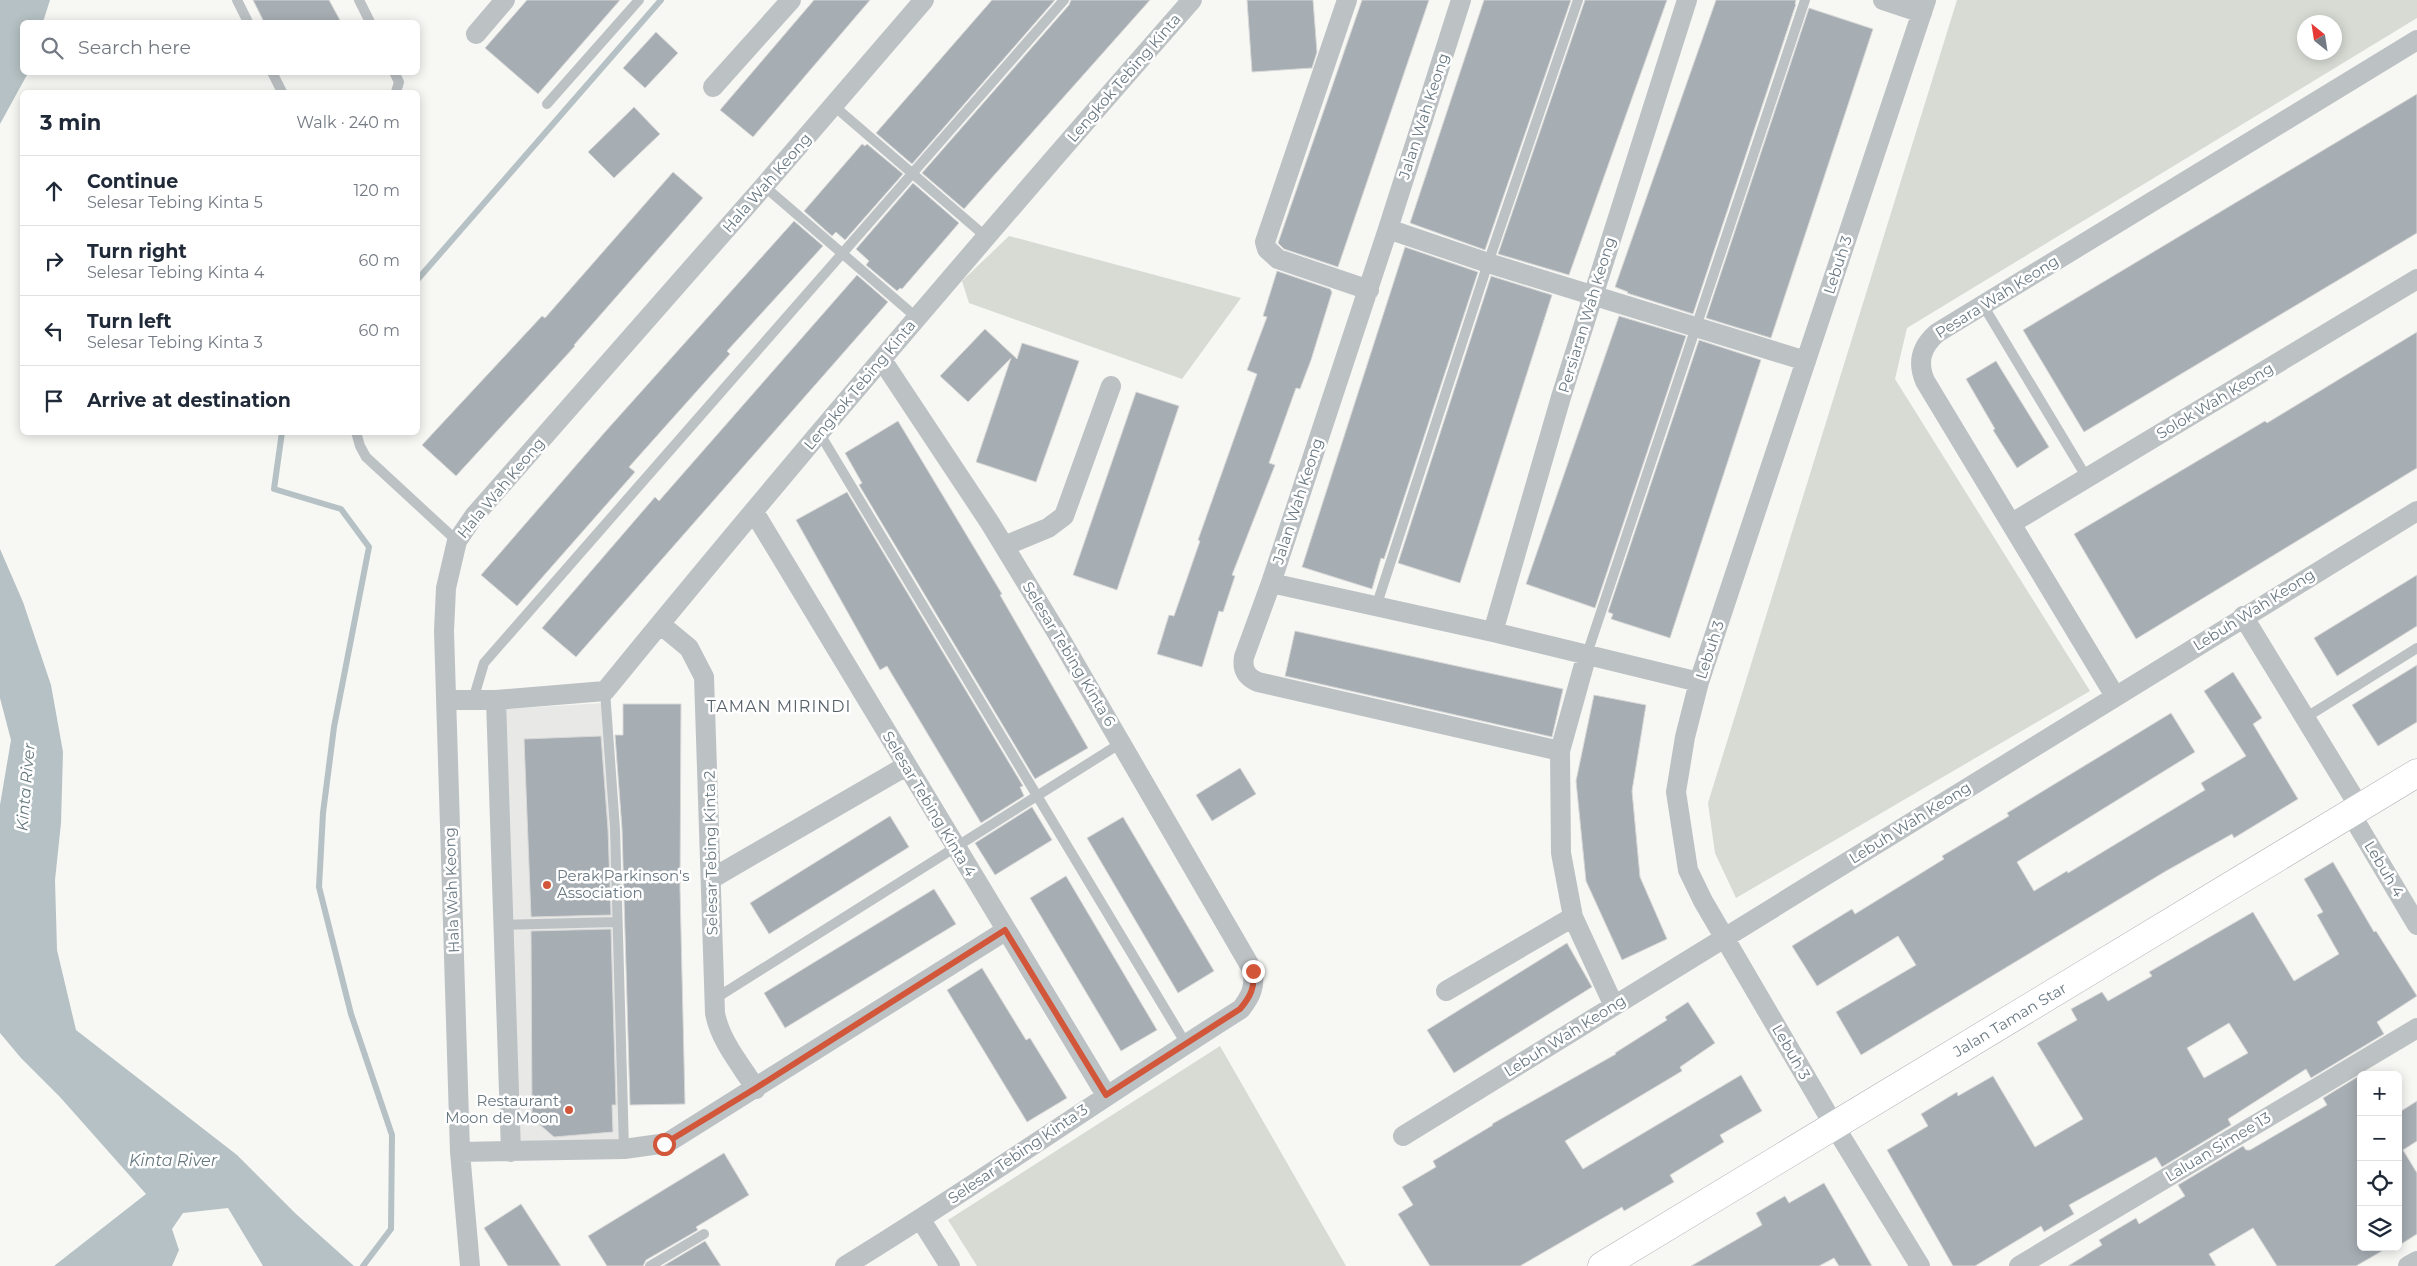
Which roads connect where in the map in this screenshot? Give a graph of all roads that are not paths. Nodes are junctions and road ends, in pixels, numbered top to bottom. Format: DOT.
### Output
graph roads {
  1 [pos="237,0"];
  2 [pos="359,0"];
  3 [pos="505,0"];
  4 [pos="639,0"];
  5 [pos="791,0"];
  6 [pos="924,0"];
  7 [pos="1064,0"];
  8 [pos="1192,0"];
  9 [pos="1347,0"];
  10 [pos="1461,0"];
  11 [pos="1578,0"];
  12 [pos="1686,0"];
  13 [pos="1805,0"];
  14 [pos="1884,0"];
  15 [pos="1924,7"];
  16 [pos="247,20"];
  17 [pos="369,20"];
  18 [pos="476,34"];
  19 [pos="2417,40"];
  20 [pos="274,75"];
  21 [pos="396,75"];
  22 [pos="713,87"];
  23 [pos="281,90"];
  24 [pos="397,90"];
  25 [pos="547,104"];
  26 [pos="834,106"];
  27 [pos="913,175"];
  28 [pos="764,186"];
  29 [pos="1388,229"];
  30 [pos="985,236"];
  31 [pos="843,254"];
  32 [pos="1488,263"];
  33 [pos="2417,279"];
  34 [pos="1369,290"];
  35 [pos="1593,294"];
  36 [pos="1983,305"];
  37 [pos="916,317"];
  38 [pos="1697,327"];
  39 [pos="882,360"];
  40 [pos="1806,361"];
  41 [pos="1111,386"];
  42 [pos="820,434"];
  43 [pos="357,435"];
  44 [pos="2088,478"];
  45 [pos="2417,511"];
  46 [pos="754,512"];
  47 [pos="2012,524"];
  48 [pos="457,540"];
  49 [pos="1004,546"];
  50 [pos="1271,583"];
  51 [pos="1376,607"];
  52 [pos="2243,616"];
  53 [pos="660,624"];
  54 [pos="1493,632"];
  55 [pos="2417,648"];
  56 [pos="1587,654"];
  57 [pos="1700,682"];
  58 [pos="605,692"];
  59 [pos="2115,696"];
  60 [pos="446,700"];
  61 [pos="474,700"];
  62 [pos="496,700"];
  63 [pos="2305,718"];
  64 [pos="1121,743"];
  65 [pos="1560,751"];
  66 [pos="906,766"];
  67 [pos="2417,773"];
  68 [pos="1037,796"];
  69 [pos="2355,811"];
  70 [pos="955,846"];
  71 [pos="711,879"];
  72 [pos="1573,918"];
  73 [pos="616,922"];
  74 [pos="502,925"];
  75 [pos="2417,925"];
  76 [pos="1005,930"];
  77 [pos="1724,937"];
  78 [pos="1245,956"];
  79 [pos="1446,991"];
  80 [pos="716,998"];
  81 [pos="1614,1006"];
  82 [pos="2417,1028"];
  83 [pos="1186,1044"];
  84 [pos="756,1088"];
  85 [pos="1106,1095"];
  86 [pos="1835,1127"];
  87 [pos="1403,1136"];
  88 [pos="624,1149"];
  89 [pos="460,1152"];
  90 [pos="511,1152"];
  91 [pos="921,1220"];
  92 [pos="704,1234"];
  93 [pos="2417,1261"];
  94 [pos="470,1266"];
  95 [pos="650,1266"];
  96 [pos="845,1266"];
  97 [pos="950,1266"];
  98 [pos="1602,1266"];
  99 [pos="1920,1266"];
  100 [pos="2019,1266"];
  101 [pos="2408,1266"];
  1 -- 16 [label="lane"];
  2 -- 17 [label="lane"];
  3 -- 18 [label="street"];
  4 -- 25 [label="lane"];
  5 -- 22 [label="street"];
  6 -- 26 [label="street, Hala Wah Keong"];
  7 -- 27 [label="lane"];
  8 -- 30 [label="street, Lengkok Tebing Kinta"];
  9 -- 34 [label="street"];
  10 -- 29 [label="street, Jalan Wah Keong"];
  11 -- 32 [label="lane"];
  12 -- 35 [label="street, Persiaran Wah Keong"];
  13 -- 38 [label="lane"];
  14 -- 15 [label="street"];
  15 -- 40 [label="street, Lebuh 3"];
  19 -- 36 [label="street, Pesara Wah Keong"];
  20 -- 23 [label="lane"];
  21 -- 24 [label="lane"];
  26 -- 27 [label="lane"];
  26 -- 28 [label="street, Hala Wah Keong"];
  27 -- 30 [label="lane"];
  27 -- 31 [label="lane"];
  28 -- 31 [label="lane"];
  28 -- 48 [label="street, Hala Wah Keong"];
  29 -- 32 [label="street"];
  29 -- 34 [label="street, Jalan Wah Keong"];
  30 -- 37 [label="street, Lengkok Tebing Kinta"];
  31 -- 37 [label="lane"];
  31 -- 61 [label="lane"];
  32 -- 35 [label="street"];
  32 -- 51 [label="lane"];
  33 -- 44 [label="street, Solok Wah Keong"];
  34 -- 50 [label="street, Jalan Wah Keong"];
  35 -- 38 [label="street"];
  35 -- 54 [label="street, Persiaran Wah Keong"];
  36 -- 44 [label="lane"];
  36 -- 47 [label="street, Pesara Wah Keong"];
  37 -- 39 [label="street, Lengkok Tebing Kinta"];
  38 -- 40 [label="street"];
  38 -- 56 [label="lane"];
  39 -- 42 [label="street, Lengkok Tebing Kinta"];
  39 -- 49 [label="street, Selesar Tebing Kinta 6"];
  40 -- 57 [label="street, Lebuh 3"];
  41 -- 49 [label="street"];
  42 -- 46 [label="street, Lengkok Tebing Kinta"];
  42 -- 68 [label="lane"];
  43 -- 48 [label="lane"];
  44 -- 47 [label="street, Solok Wah Keong"];
  45 -- 52 [label="street, Lebuh Wah Keong"];
  46 -- 53 [label="street, Lengkok Tebing Kinta"];
  46 -- 66 [label="street, Selesar Tebing Kinta 4"];
  47 -- 59 [label="street, Pesara Wah Keong"];
  48 -- 60 [label="street, Hala Wah Keong"];
  49 -- 64 [label="street, Selesar Tebing Kinta 6"];
  50 -- 51 [label="street, Jalan Wah Keong"];
  50 -- 65 [label="street"];
  51 -- 54 [label="street, Jalan Wah Keong"];
  52 -- 59 [label="street, Lebuh Wah Keong"];
  52 -- 63 [label="street, Lebuh 4"];
  53 -- 58 [label="street, Lengkok Tebing Kinta"];
  53 -- 71 [label="street, Selesar Tebing Kinta 2"];
  54 -- 56 [label="street, Jalan Wah Keong"];
  55 -- 63 [label="lane"];
  56 -- 57 [label="street, Jalan Wah Keong"];
  56 -- 65 [label="street"];
  57 -- 77 [label="street, Lebuh 3"];
  58 -- 62 [label="street"];
  58 -- 73 [label="lane"];
  59 -- 77 [label="street, Lebuh Wah Keong"];
  60 -- 61 [label="street"];
  60 -- 89 [label="street, Hala Wah Keong"];
  61 -- 62 [label="street"];
  62 -- 74 [label="street"];
  63 -- 69 [label="street, Lebuh 4"];
  64 -- 68 [label="lane"];
  64 -- 78 [label="street, Selesar Tebing Kinta 6"];
  65 -- 72 [label="street"];
  66 -- 70 [label="street, Selesar Tebing Kinta 4"];
  66 -- 71 [label="street"];
  67 -- 69 [label="street, Jalan Taman Star"];
  68 -- 70 [label="lane"];
  68 -- 83 [label="lane"];
  69 -- 75 [label="street, Lebuh 4"];
  69 -- 86 [label="street, Jalan Taman Star"];
  70 -- 76 [label="street, Selesar Tebing Kinta 4"];
  70 -- 80 [label="lane"];
  71 -- 80 [label="street, Selesar Tebing Kinta 2"];
  72 -- 79 [label="street"];
  72 -- 81 [label="street"];
  73 -- 74 [label="lane"];
  73 -- 88 [label="lane"];
  74 -- 90 [label="street"];
  76 -- 84 [label="street"];
  76 -- 85 [label="street, Selesar Tebing Kinta 4"];
  77 -- 81 [label="street, Lebuh Wah Keong"];
  77 -- 86 [label="street, Lebuh 3"];
  78 -- 83 [label="street, Selesar Tebing Kinta 3"];
  80 -- 84 [label="street, Selesar Tebing Kinta 2"];
  81 -- 87 [label="street, Lebuh Wah Keong"];
  82 -- 100 [label="street, Laluan Simee 13"];
  83 -- 85 [label="street, Selesar Tebing Kinta 3"];
  84 -- 88 [label="street"];
  85 -- 91 [label="street, Selesar Tebing Kinta 3"];
  86 -- 98 [label="street, Jalan Taman Star"];
  86 -- 99 [label="street, Lebuh 3"];
  88 -- 90 [label="street"];
  89 -- 90 [label="street"];
  89 -- 94 [label="street, Hala Wah Keong"];
  91 -- 96 [label="street, Selesar Tebing Kinta 3"];
  91 -- 97 [label="street"];
  92 -- 95 [label="lane"];
  93 -- 101 [label="street"];
}
